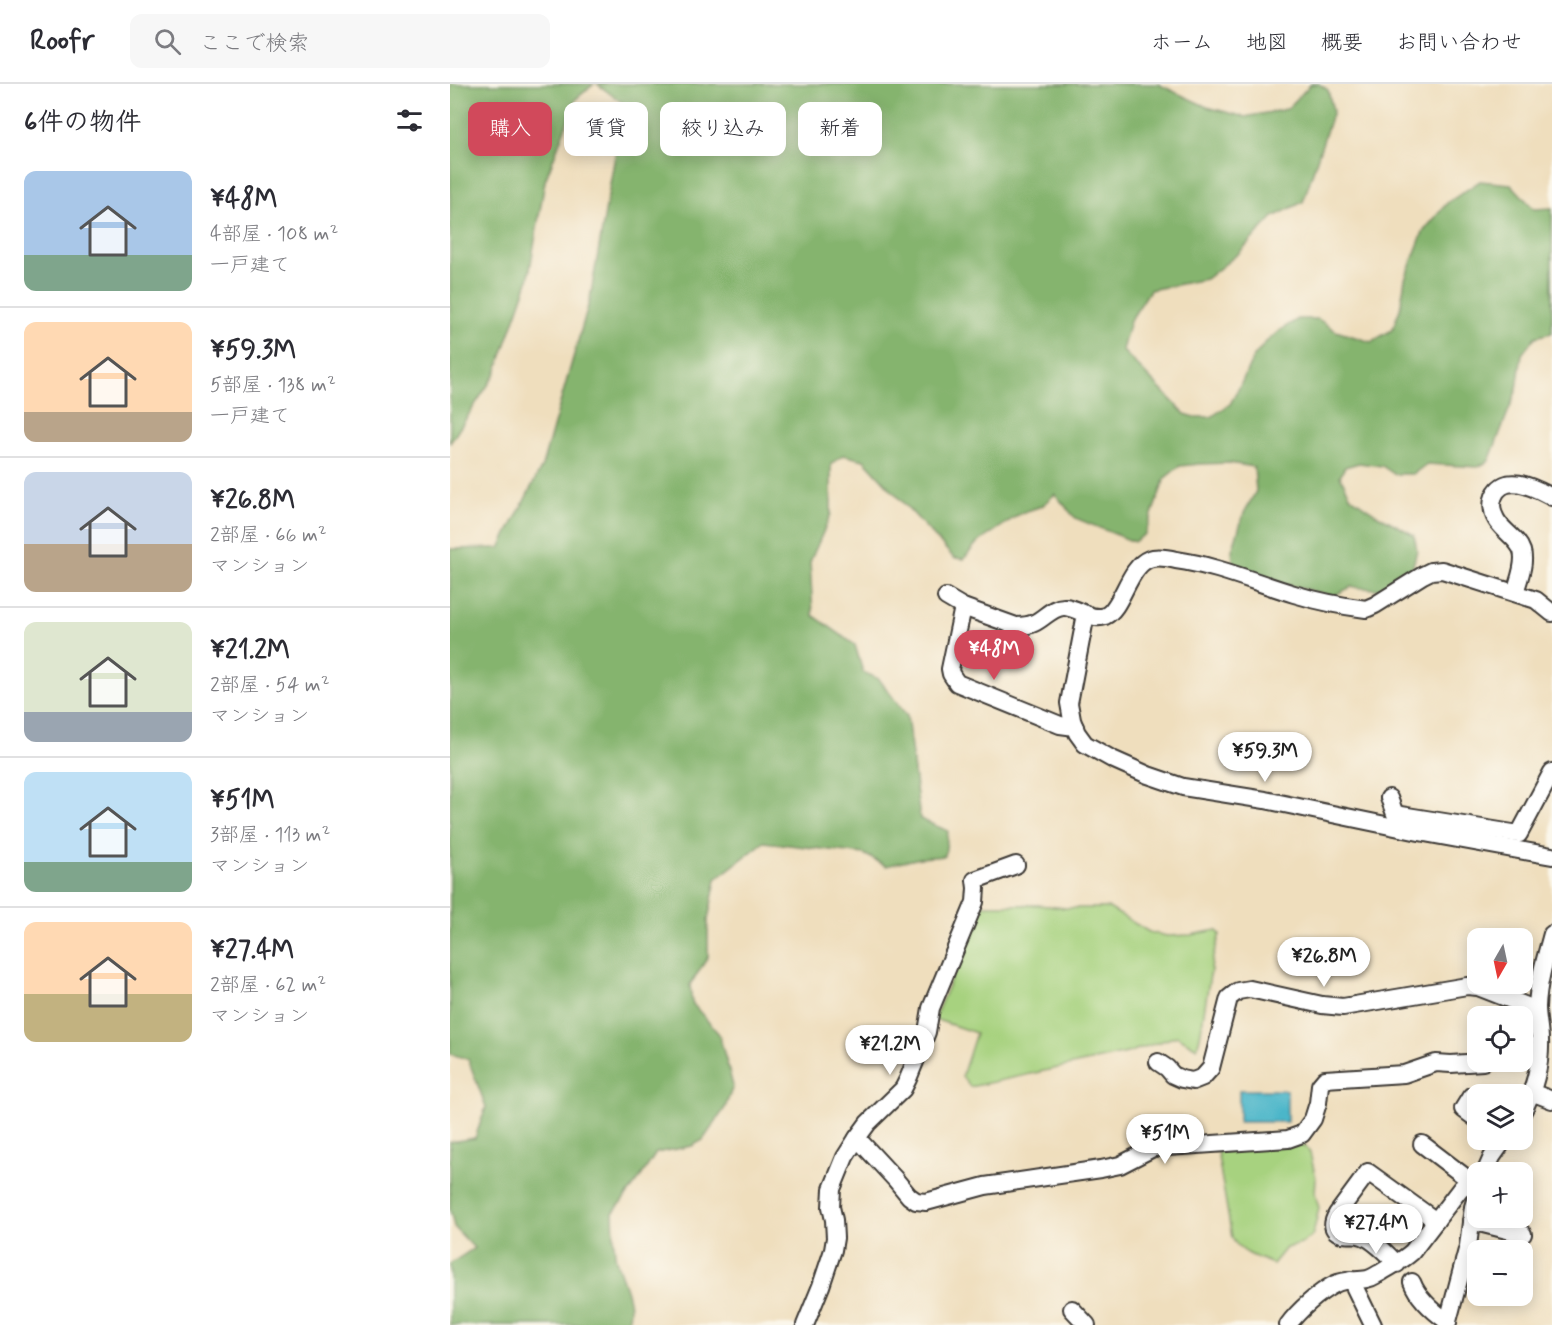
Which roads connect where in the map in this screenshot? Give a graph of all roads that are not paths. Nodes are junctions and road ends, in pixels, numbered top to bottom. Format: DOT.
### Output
graph roads {
  1 [pos="1552,497"];
  2 [pos="1515,592"];
  3 [pos="946,597"];
  4 [pos="963,607"];
  5 [pos="1552,612"];
  6 [pos="1086,614"];
  7 [pos="1075,727"];
  8 [pos="1552,772"];
  9 [pos="1389,798"];
  10 [pos="1552,856"];
  11 [pos="1016,865"];
  12 [pos="1551,944"];
  13 [pos="1537,1010"];
  14 [pos="1533,1017"];
  15 [pos="1158,1062"];
  16 [pos="1467,1063"];
  17 [pos="1533,1084"];
  18 [pos="1533,1093"];
  19 [pos="1552,1100"];
  20 [pos="857,1138"];
  21 [pos="1422,1143"];
  22 [pos="1467,1179"];
  23 [pos="1467,1188"];
  24 [pos="1436,1221"];
  25 [pos="1470,1228"];
  26 [pos="1499,1228"];
  27 [pos="1523,1234"];
  28 [pos="1397,1264"];
  29 [pos="1351,1280"];
  30 [pos="1412,1282"];
  31 [pos="1072,1309"];
  32 [pos="1368,1323"];
  33 [pos="1448,1323"];
  34 [pos="805,1325"];
  35 [pos="1087,1325"];
  36 [pos="1288,1325"];
  1 -- 2 [label="street"];
  2 -- 5 [label="street"];
  2 -- 6 [label="street"];
  3 -- 4 [label="street"];
  4 -- 6 [label="street"];
  4 -- 7 [label="street"];
  6 -- 7 [label="street"];
  7 -- 10 [label="street"];
  8 -- 9 [label="street"];
  11 -- 20 [label="street"];
  12 -- 13 [label="street"];
  13 -- 14 [label="street"];
  13 -- 15 [label="street"];
  13 -- 17 [label="street"];
  16 -- 20 [label="street"];
  18 -- 19 [label="street"];
  20 -- 34 [label="street"];
  21 -- 22 [label="street"];
  23 -- 24 [label="street"];
  24 -- 28 [label="street"];
  24 -- 28 [label="street"];
  25 -- 33 [label="street"];
  26 -- 27 [label="street"];
  28 -- 29 [label="street"];
  29 -- 32 [label="street"];
  29 -- 36 [label="street"];
  30 -- 33 [label="street"];
  31 -- 35 [label="street"];
}
